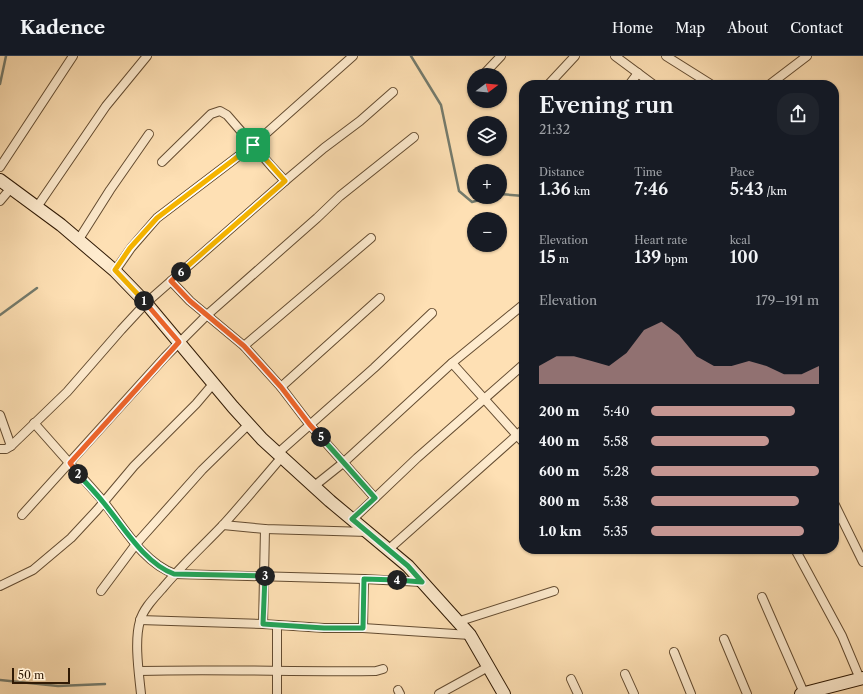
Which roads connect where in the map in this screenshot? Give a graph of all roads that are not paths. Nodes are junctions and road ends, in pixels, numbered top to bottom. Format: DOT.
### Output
graph roads {
  1 [pos="147,56"];
  2 [pos="353,56"];
  3 [pos="501,56"];
  4 [pos="575,56"];
  5 [pos="615,56"];
  6 [pos="666,56"];
  7 [pos="807,56"];
  8 [pos="72,57"];
  9 [pos="489,68"];
  10 [pos="638,73"];
  11 [pos="553,80"];
  12 [pos="633,80"];
  13 [pos="647,80"];
  14 [pos="704,80"];
  15 [pos="776,80"];
  16 [pos="393,92"];
  17 [pos="149,134"];
  18 [pos="414,137"];
  19 [pos="253,145"];
  20 [pos="162,162"];
  21 [pos="0,167"];
  22 [pos="0,180"];
  23 [pos="285,181"];
  24 [pos="11,188"];
  25 [pos="0,200"];
  26 [pos="37,207"];
  27 [pos="371,238"];
  28 [pos="79,239"];
  29 [pos="115,270"];
  30 [pos="171,281"];
  31 [pos="380,298"];
  32 [pos="146,302"];
  33 [pos="519,308"];
  34 [pos="432,313"];
  35 [pos="207,315"];
  36 [pos="179,342"];
  37 [pos="244,346"];
  38 [pos="452,363"];
  39 [pos="519,368"];
  40 [pos="213,384"];
  41 [pos="281,387"];
  42 [pos="485,398"];
  43 [pos="0,415"];
  44 [pos="34,423"];
  45 [pos="248,425"];
  46 [pos="310,425"];
  47 [pos="517,435"];
  48 [pos="519,437"];
  49 [pos="6,448"];
  50 [pos="0,456"];
  51 [pos="279,456"];
  52 [pos="343,462"];
  53 [pos="70,463"];
  54 [pos="313,487"];
  55 [pos="375,498"];
  56 [pos="103,502"];
  57 [pos="839,513"];
  58 [pos="22,515"];
  59 [pos="352,519"];
  60 [pos="223,525"];
  61 [pos="265,529"];
  62 [pos="368,532"];
  63 [pos="136,544"];
  64 [pos="388,548"];
  65 [pos="798,554"];
  66 [pos="863,562"];
  67 [pos="174,574"];
  68 [pos="265,576"];
  69 [pos="364,579"];
  70 [pos="422,582"];
  71 [pos="0,586"];
  72 [pos="101,591"];
  73 [pos="554,592"];
  74 [pos="762,597"];
  75 [pos="140,620"];
  76 [pos="457,622"];
  77 [pos="263,624"];
  78 [pos="277,625"];
  79 [pos="363,628"];
  80 [pos="470,635"];
  81 [pos="724,639"];
  82 [pos="674,652"];
  83 [pos="488,666"];
  84 [pos="383,669"];
  85 [pos="139,671"];
  86 [pos="277,671"];
  87 [pos="625,674"];
  88 [pos="862,678"];
  89 [pos="571,679"];
  90 [pos="141,694"];
  91 [pos="277,694"];
  92 [pos="439,694"];
  93 [pos="504,694"];
  94 [pos="578,694"];
  95 [pos="634,694"];
  96 [pos="691,694"];
  97 [pos="747,694"];
  98 [pos="803,694"];
  1 -- 26 [label="street"];
  2 -- 19 [label="street"];
  3 -- 9 [label="street"];
  4 -- 11 [label="street"];
  5 -- 10 [label="street"];
  6 -- 14 [label="street"];
  7 -- 15 [label="street"];
  8 -- 21 [label="street"];
  10 -- 12 [label="street"];
  10 -- 13 [label="street"];
  16 -- 23 [label="street"];
  17 -- 28 [label="street"];
  18 -- 35 [label="street"];
  19 -- 20 [label="street"];
  19 -- 23 [label="street"];
  19 -- 29 [label="street"];
  22 -- 24 [label="street"];
  23 -- 30 [label="street"];
  24 -- 25 [label="street"];
  24 -- 26 [label="street"];
  26 -- 28 [label="street"];
  27 -- 37 [label="street"];
  28 -- 29 [label="street"];
  29 -- 32 [label="street"];
  30 -- 32 [label="street"];
  30 -- 35 [label="street"];
  31 -- 41 [label="street"];
  32 -- 36 [label="street"];
  32 -- 44 [label="street"];
  33 -- 38 [label="street"];
  34 -- 46 [label="street"];
  35 -- 36 [label="street"];
  35 -- 37 [label="street"];
  36 -- 40 [label="street"];
  36 -- 53 [label="street"];
  37 -- 41 [label="street"];
  38 -- 42 [label="street"];
  38 -- 52 [label="street"];
  39 -- 42 [label="street"];
  40 -- 45 [label="street"];
  40 -- 56 [label="street"];
  41 -- 46 [label="street"];
  42 -- 47 [label="street"];
  42 -- 55 [label="street"];
  43 -- 49 [label="street"];
  44 -- 49 [label="street"];
  44 -- 53 [label="street"];
  45 -- 51 [label="street"];
  45 -- 63 [label="street"];
  46 -- 51 [label="street"];
  46 -- 52 [label="street"];
  47 -- 48 [label="street"];
  47 -- 64 [label="street"];
  49 -- 50 [label="street"];
  51 -- 54 [label="street"];
  51 -- 60 [label="street"];
  52 -- 54 [label="street"];
  52 -- 55 [label="street"];
  53 -- 56 [label="street"];
  53 -- 58 [label="street"];
  54 -- 59 [label="street"];
  55 -- 59 [label="street"];
  56 -- 63 [label="street"];
  56 -- 71 [label="street"];
  57 -- 66 [label="street"];
  59 -- 62 [label="street"];
  60 -- 61 [label="street"];
  60 -- 67 [label="street"];
  61 -- 62 [label="street"];
  61 -- 68 [label="street"];
  62 -- 64 [label="street"];
  63 -- 67 [label="street"];
  63 -- 72 [label="street"];
  64 -- 70 [label="street"];
  65 -- 88 [label="street"];
  67 -- 68 [label="street"];
  67 -- 75 [label="street"];
  68 -- 69 [label="street"];
  68 -- 77 [label="street"];
  69 -- 70 [label="street"];
  69 -- 79 [label="street"];
  70 -- 76 [label="street"];
  73 -- 76 [label="street"];
  74 -- 98 [label="street"];
  75 -- 77 [label="street"];
  75 -- 85 [label="street"];
  76 -- 80 [label="street"];
  77 -- 78 [label="street"];
  78 -- 79 [label="street"];
  78 -- 86 [label="street"];
  79 -- 80 [label="street"];
  80 -- 83 [label="street"];
  81 -- 97 [label="street"];
  82 -- 96 [label="street"];
  83 -- 92 [label="street"];
  83 -- 93 [label="street"];
  84 -- 86 [label="street"];
  85 -- 86 [label="street"];
  85 -- 90 [label="street"];
  86 -- 91 [label="street"];
  87 -- 95 [label="street"];
  88 -- 98 [label="street"];
  89 -- 94 [label="street"];
}
